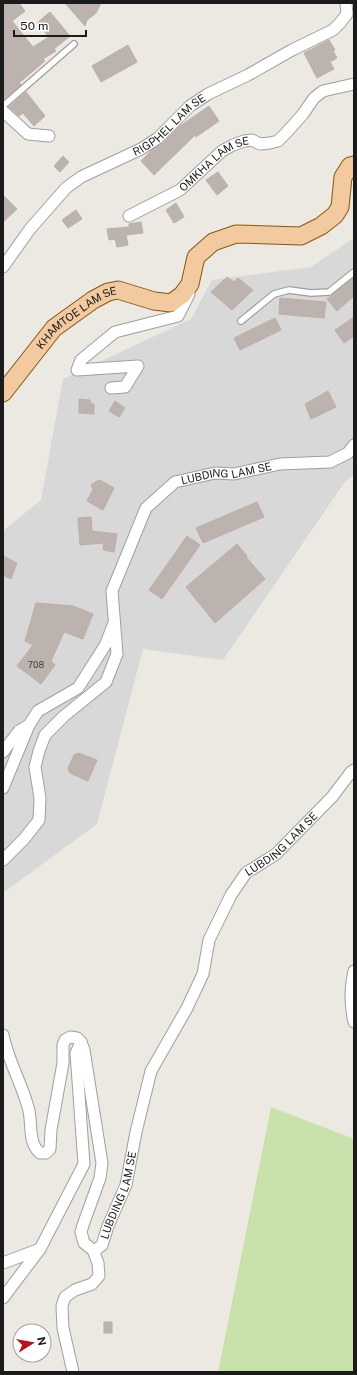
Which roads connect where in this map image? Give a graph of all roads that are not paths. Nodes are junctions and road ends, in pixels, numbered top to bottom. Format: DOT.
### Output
graph roads {
  1 [pos="346,3"];
  2 [pos="74,44"];
  3 [pos="354,84"];
  4 [pos="3,106"];
  5 [pos="3,111"];
  6 [pos="49,136"];
  7 [pos="354,165"];
  8 [pos="129,216"];
  9 [pos="3,267"];
  10 [pos="354,272"];
  11 [pos="186,290"];
  12 [pos="241,321"];
  13 [pos="111,388"];
  14 [pos="3,393"];
  15 [pos="354,445"];
  16 [pos="114,623"];
  17 [pos="29,725"];
  18 [pos="3,752"];
  19 [pos="354,770"];
  20 [pos="3,788"];
  21 [pos="3,860"];
  22 [pos="354,972"];
  23 [pos="354,1022"];
  24 [pos="3,1035"];
  25 [pos="81,1042"];
  26 [pos="40,1249"];
  27 [pos="93,1250"];
  28 [pos="3,1263"];
  29 [pos="3,1298"];
  30 [pos="73,1372"];
  1 -- 9 [label="street, RIGPHEL LAM SE"];
  2 -- 4 [label="lane"];
  3 -- 8 [label="street, OMKHA LAM SE"];
  5 -- 6 [label="street"];
  7 -- 11 [label="main road, KHAMTOE LAM SE"];
  10 -- 12 [label="lane"];
  11 -- 13 [label="street"];
  11 -- 14 [label="main road, KHAMTOE LAM SE"];
  15 -- 16 [label="street, LUBDING LAM SE"];
  16 -- 17 [label="street"];
  16 -- 21 [label="street, LUBDING LAM SE"];
  17 -- 18 [label="street"];
  17 -- 20 [label="street"];
  19 -- 27 [label="street, LUBDING LAM SE"];
  22 -- 23 [label="street"];
  24 -- 25 [label="street"];
  25 -- 26 [label="street"];
  25 -- 27 [label="street, LUBDING LAM SE"];
  26 -- 28 [label="street"];
  26 -- 29 [label="street"];
  27 -- 30 [label="street"];
}
